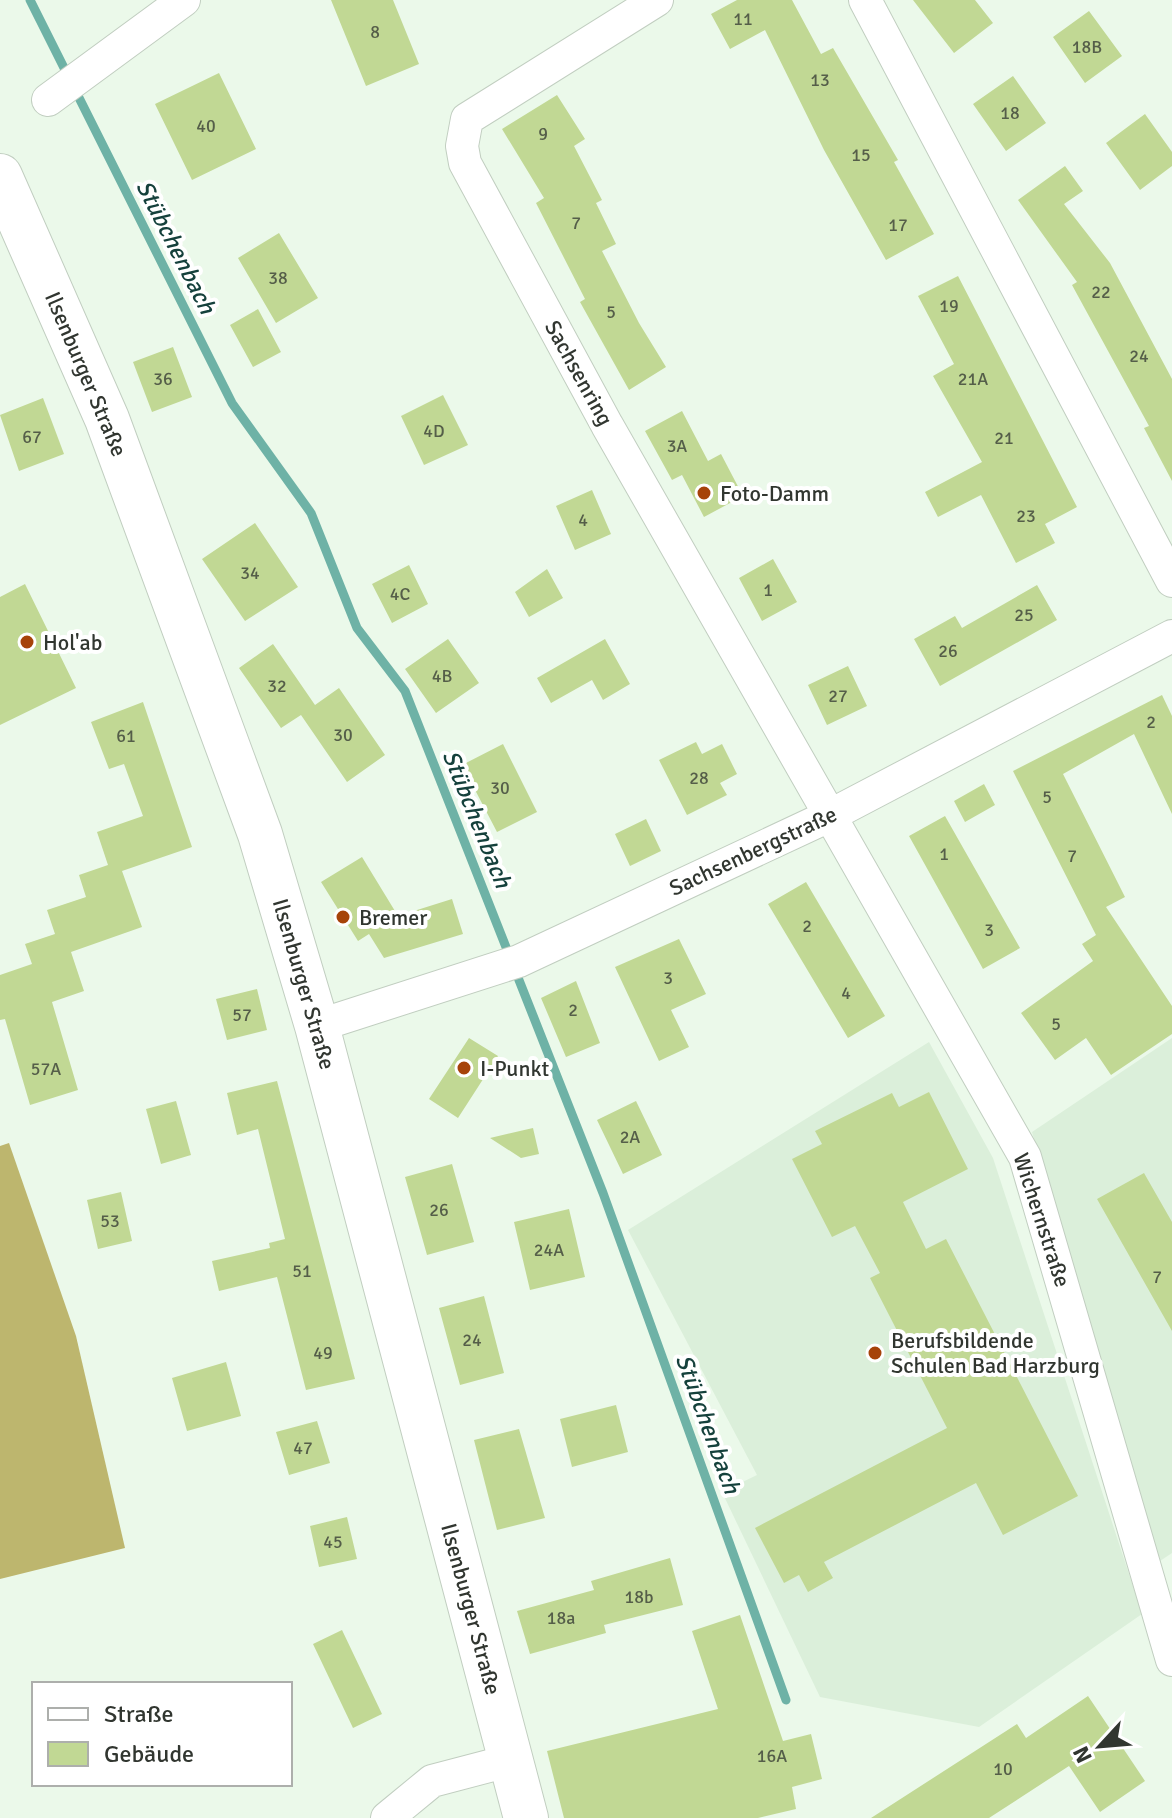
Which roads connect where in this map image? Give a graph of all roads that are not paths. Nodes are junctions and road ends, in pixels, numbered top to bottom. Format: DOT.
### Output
graph roads {
  1 [pos="184,0"];
  2 [pos="657,0"];
  3 [pos="865,0"];
  4 [pos="63,88"];
  5 [pos="0,176"];
  6 [pos="1172,581"];
  7 [pos="1172,636"];
  8 [pos="829,816"];
  9 [pos="317,1026"];
  10 [pos="1172,1660"];
  11 [pos="512,1760"];
  12 [pos="387,1818"];
  13 [pos="526,1818"];
  1 -- 4 [label="street"];
  2 -- 8 [label="street, Sachsenring"];
  3 -- 6 [label="street"];
  5 -- 9 [label="main road, Ilsenburger Straße"];
  7 -- 8 [label="street, Sachsenbergstraße"];
  8 -- 9 [label="street, Sachsenbergstraße"];
  8 -- 10 [label="street, Wichernstraße"];
  9 -- 11 [label="main road, Ilsenburger Straße"];
  11 -- 12 [label="street"];
  11 -- 13 [label="main road, Ilsenburger Straße"];
}
